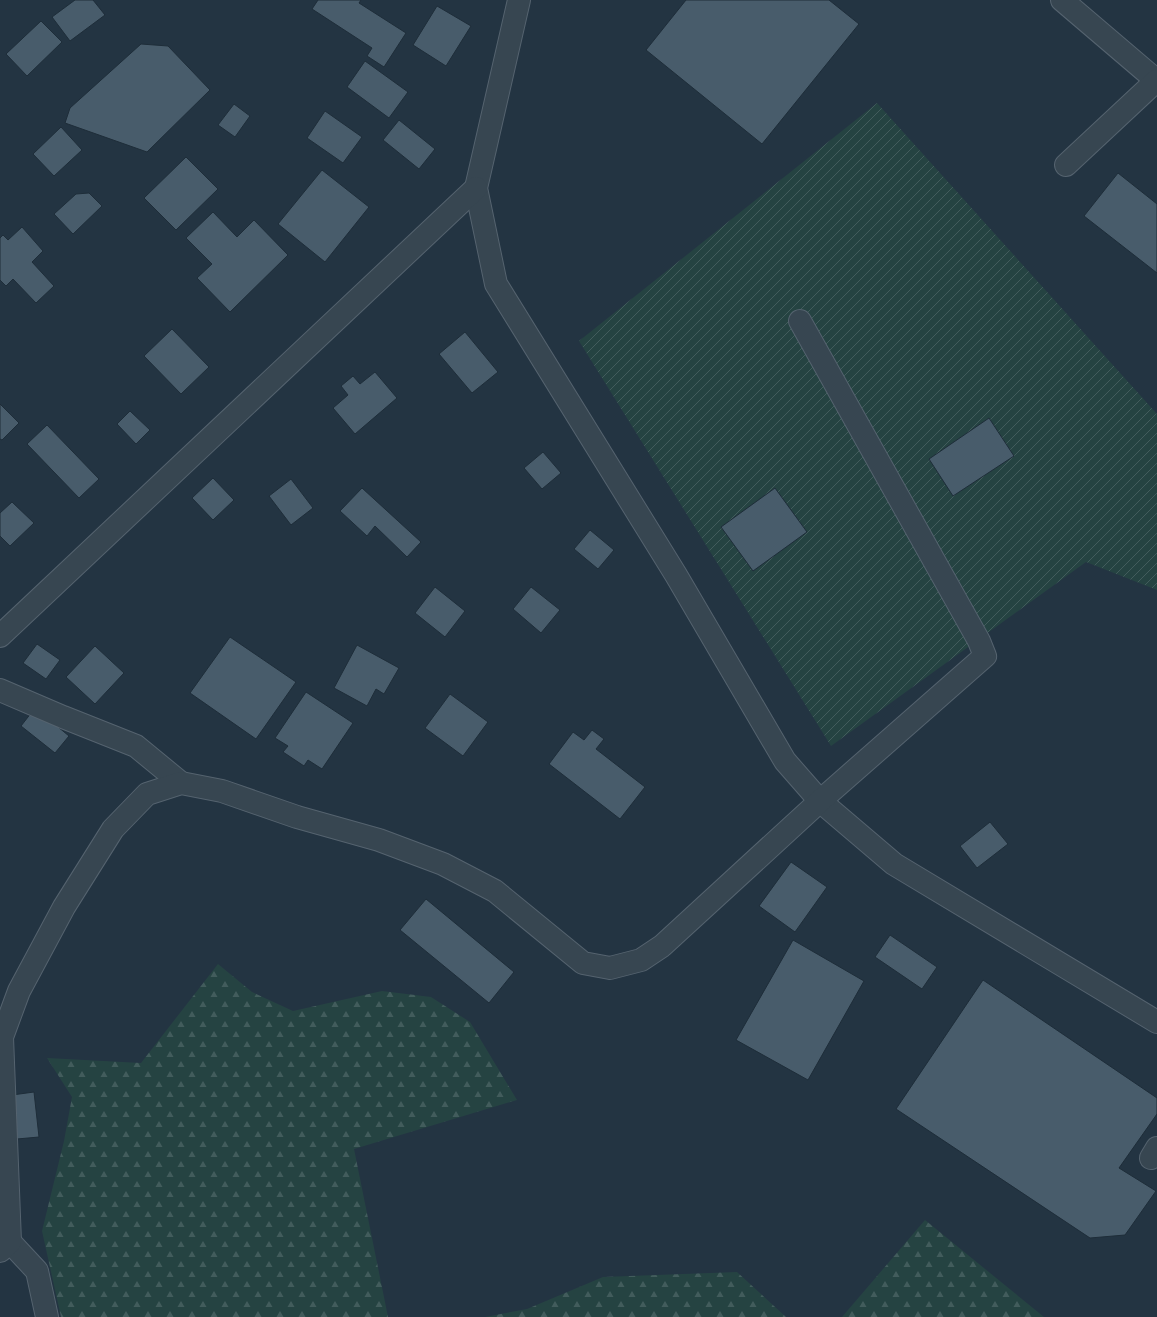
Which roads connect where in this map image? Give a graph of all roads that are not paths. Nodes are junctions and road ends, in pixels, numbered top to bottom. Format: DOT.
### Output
graph roads {
  1 [pos="519,0"];
  2 [pos="1062,0"];
  3 [pos="1157,81"];
  4 [pos="1066,166"];
  5 [pos="476,188"];
  6 [pos="800,321"];
  7 [pos="0,636"];
  8 [pos="0,690"];
  9 [pos="181,783"];
  10 [pos="820,801"];
  11 [pos="1157,1022"];
  12 [pos="5,1247"];
  13 [pos="47,1317"];
  1 -- 5 [label="street"];
  2 -- 3 [label="street"];
  3 -- 4 [label="street"];
  5 -- 7 [label="street"];
  5 -- 10 [label="street"];
  6 -- 10 [label="street"];
  8 -- 9 [label="street"];
  9 -- 10 [label="street"];
  9 -- 12 [label="street"];
  10 -- 11 [label="street"];
  12 -- 13 [label="street"];
}
